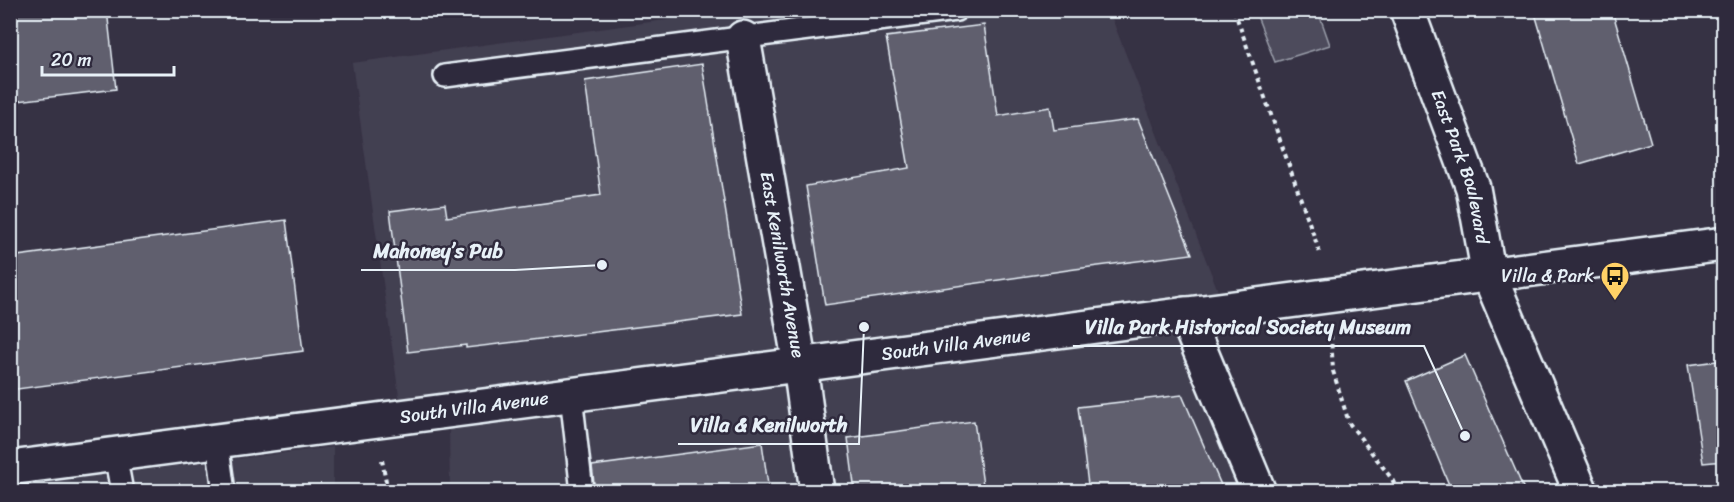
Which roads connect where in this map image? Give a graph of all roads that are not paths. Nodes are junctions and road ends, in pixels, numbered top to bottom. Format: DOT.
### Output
graph roads {
  1 [pos="956,10"];
  2 [pos="1407,10"];
  3 [pos="743,38"];
  4 [pos="445,76"];
  5 [pos="1724,244"];
  6 [pos="1489,275"];
  7 [pos="1185,314"];
  8 [pos="800,365"];
  9 [pos="571,395"];
  10 [pos="217,441"];
  11 [pos="115,454"];
  12 [pos="10,468"];
  13 [pos="122,492"];
  14 [pos="224,492"];
  15 [pos="582,492"];
  16 [pos="817,492"];
  17 [pos="1259,492"];
  18 [pos="1581,492"];
  1 -- 3 [label="lane"];
  2 -- 6 [label="street, East Park Boulevard"];
  3 -- 4 [label="lane"];
  3 -- 8 [label="street, East Kenilworth Avenue"];
  5 -- 6 [label="street, South Villa Avenue"];
  6 -- 7 [label="street, South Villa Avenue"];
  6 -- 18 [label="street, East Park Boulevard"];
  7 -- 8 [label="street, South Villa Avenue"];
  7 -- 17 [label="street"];
  8 -- 9 [label="street, South Villa Avenue"];
  8 -- 16 [label="street, East Kenilworth Avenue"];
  9 -- 10 [label="street, South Villa Avenue"];
  9 -- 15 [label="lane"];
  10 -- 11 [label="street, South Villa Avenue"];
  10 -- 14 [label="lane"];
  11 -- 12 [label="street, South Villa Avenue"];
  11 -- 13 [label="lane"];
}
